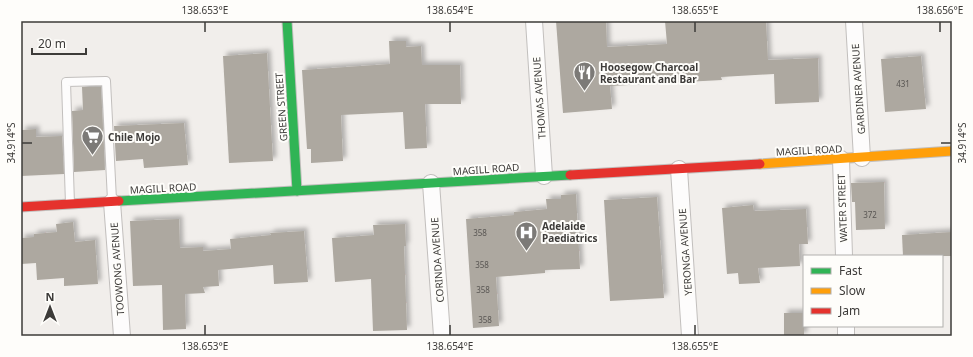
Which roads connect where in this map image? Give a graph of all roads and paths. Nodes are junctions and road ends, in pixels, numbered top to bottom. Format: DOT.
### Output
graph roads {
  1 [pos="286,21"];
  2 [pos="534,21"];
  3 [pos="854,21"];
  4 [pos="952,151"];
  5 [pos="862,158"];
  6 [pos="840,159"];
  7 [pos="679,169"];
  8 [pos="544,176"];
  9 [pos="432,183"];
  10 [pos="297,192"];
  11 [pos="112,202"];
  12 [pos="70,205"];
  13 [pos="21,207"];
  14 [pos="844,255"];
  15 [pos="122,336"];
  16 [pos="442,336"];
  17 [pos="690,336"];
  1 -- 10 [label="main road, GREEN STREET"];
  2 -- 8 [label="street, THOMAS AVENUE"];
  3 -- 5 [label="street, GARDINER AVENUE"];
  4 -- 5 [label="main road, MAGILL ROAD"];
  5 -- 6 [label="main road, MAGILL ROAD"];
  6 -- 7 [label="main road, MAGILL ROAD"];
  6 -- 14 [label="street, WATER STREET"];
  7 -- 8 [label="main road, MAGILL ROAD"];
  7 -- 17 [label="street, YERONGA AVENUE"];
  8 -- 9 [label="main road, MAGILL ROAD"];
  9 -- 10 [label="main road, MAGILL ROAD"];
  9 -- 16 [label="street, CORINDA AVENUE"];
  10 -- 11 [label="main road, MAGILL ROAD"];
  11 -- 12 [label="main road, MAGILL ROAD"];
  11 -- 12 [label="lane"];
  11 -- 15 [label="street, TOOWONG AVENUE"];
  12 -- 13 [label="main road, MAGILL ROAD"];
}
